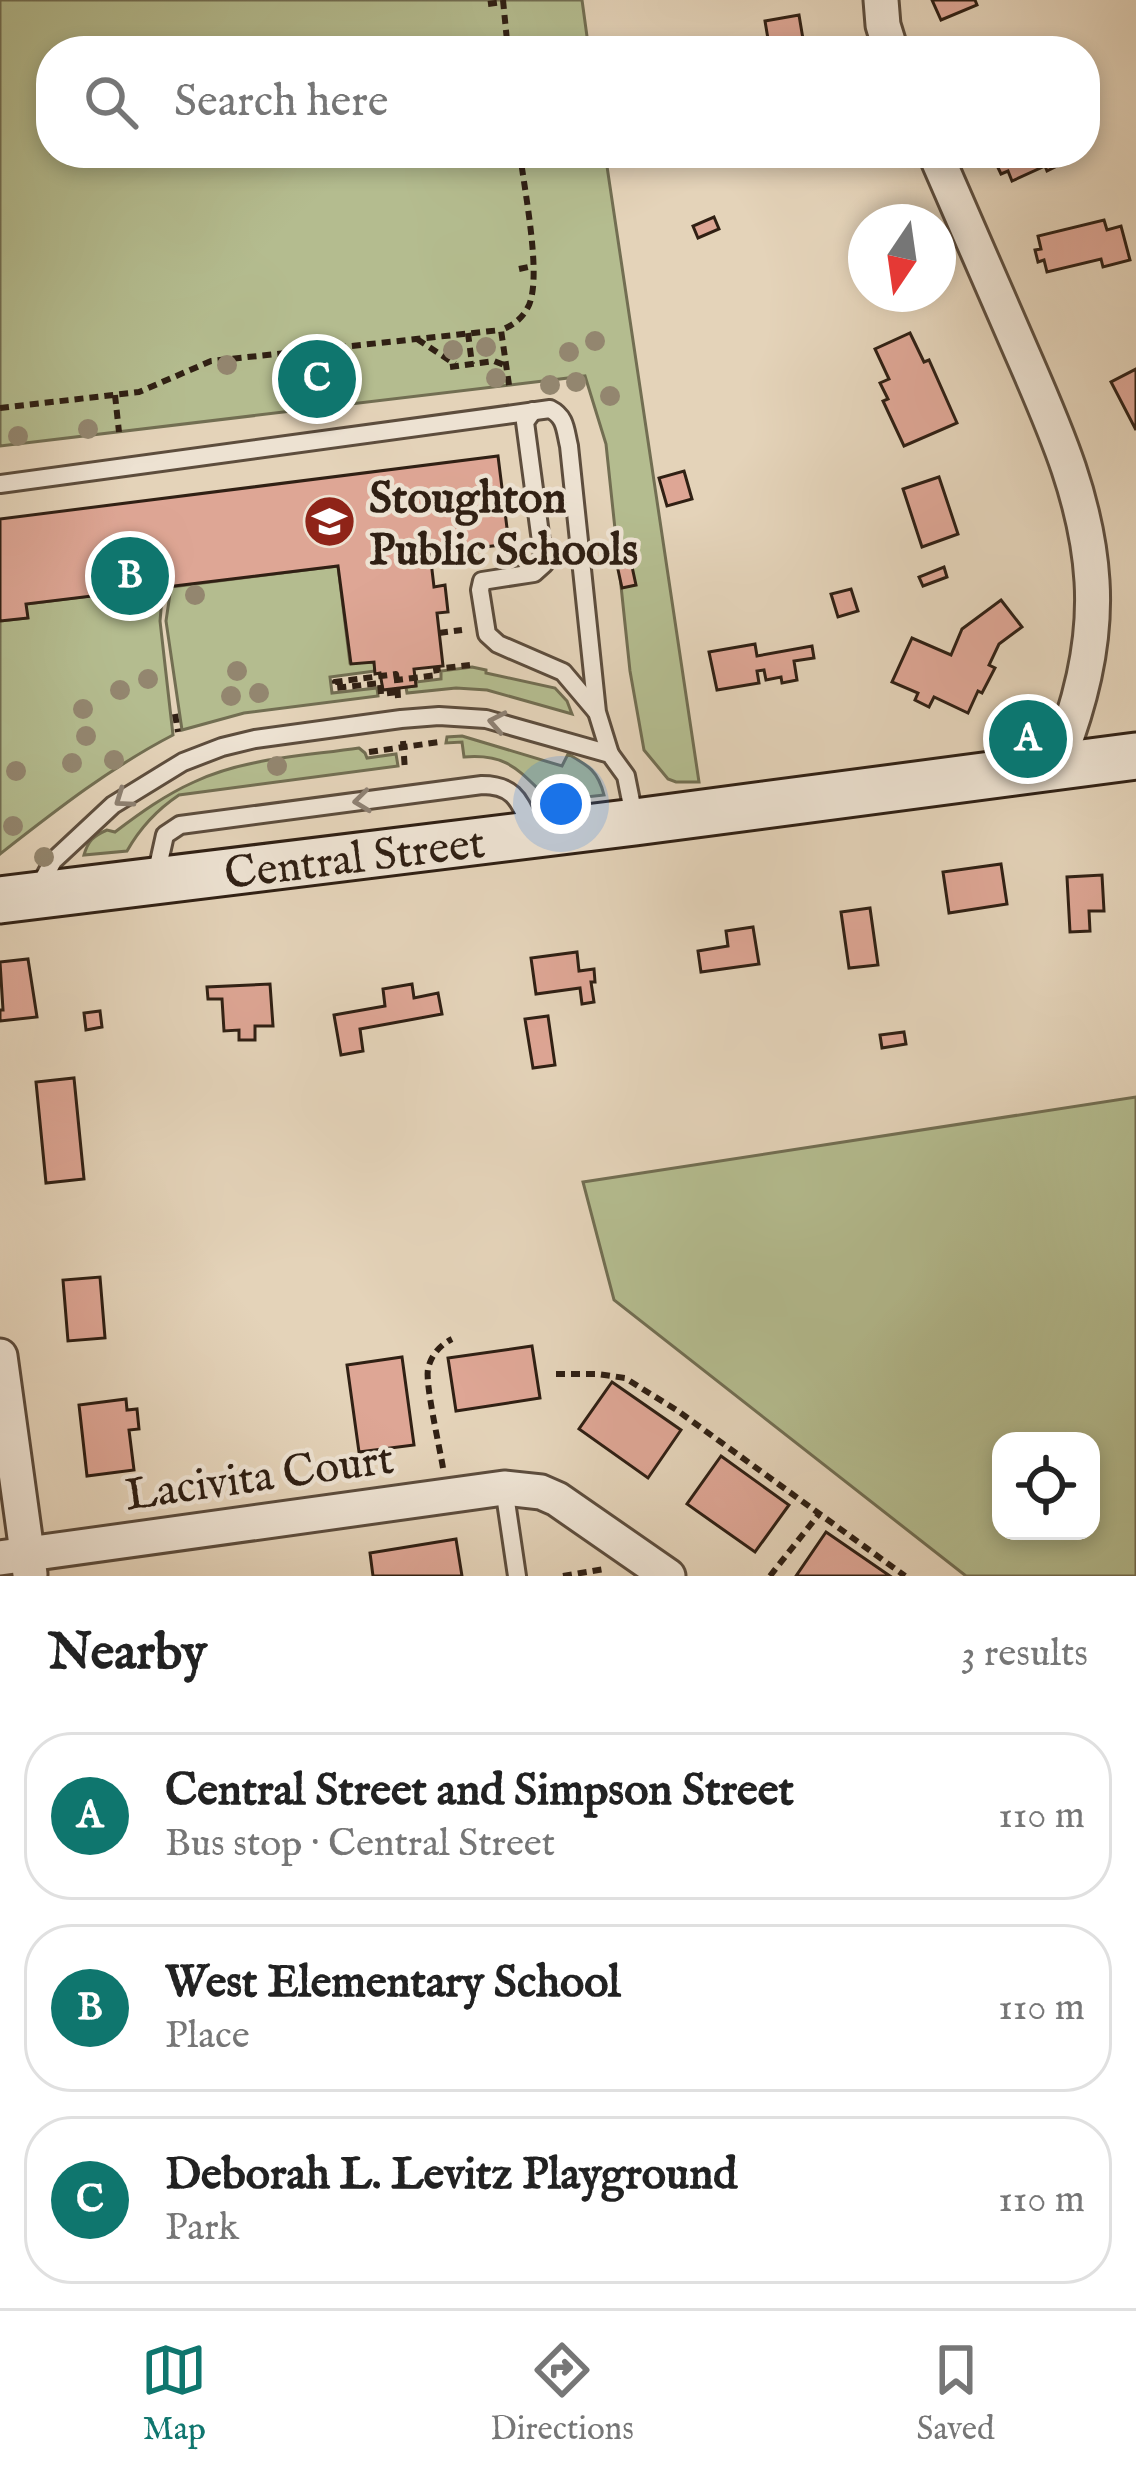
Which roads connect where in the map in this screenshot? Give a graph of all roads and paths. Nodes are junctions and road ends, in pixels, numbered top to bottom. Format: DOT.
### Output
graph roads {
  1 [pos="881,0"];
  2 [pos="503,1"];
  3 [pos="488,4"];
  4 [pos="506,36"];
  5 [pos="886,36"];
  6 [pos="522,168"];
  7 [pos="942,168"];
  8 [pos="533,266"];
  9 [pos="519,269"];
  10 [pos="501,330"];
  11 [pos="468,333"];
  12 [pos="417,339"];
  13 [pos="472,364"];
  14 [pos="507,367"];
  15 [pos="509,385"];
  16 [pos="115,395"];
  17 [pos="0,408"];
  18 [pos="532,411"];
  19 [pos="118,432"];
  20 [pos="0,484"];
  21 [pos="462,630"];
  22 [pos="440,632"];
  23 [pos="470,665"];
  24 [pos="397,680"];
  25 [pos="597,712"];
  26 [pos="175,714"];
  27 [pos="178,732"];
  28 [pos="439,742"];
  29 [pos="403,747"];
  30 [pos="369,752"];
  31 [pos="610,754"];
  32 [pos="1136,756"];
  33 [pos="1055,768"];
  34 [pos="405,771"];
  35 [pos="635,822"];
  36 [pos="17,898"];
  37 [pos="452,1339"];
  38 [pos="0,1356"];
  39 [pos="556,1374"];
  40 [pos="443,1464"];
  41 [pos="504,1488"];
  42 [pos="819,1514"];
  43 [pos="19,1563"];
  44 [pos="605,1569"];
  45 [pos="517,1576"];
  46 [pos="563,1576"];
  47 [pos="668,1576"];
  48 [pos="770,1576"];
  49 [pos="905,1576"];
  1 -- 5 [label="street"];
  2 -- 3 [label="path"];
  2 -- 4 [label="path"];
  6 -- 8 [label="path"];
  7 -- 33 [label="street"];
  8 -- 9 [label="path"];
  8 -- 10 [label="path"];
  10 -- 11 [label="path"];
  10 -- 14 [label="path"];
  11 -- 12 [label="path"];
  11 -- 13 [label="path"];
  12 -- 13 [label="path"];
  12 -- 16 [label="path"];
  13 -- 14 [label="path"];
  14 -- 15 [label="path"];
  16 -- 17 [label="path"];
  16 -- 19 [label="path"];
  18 -- 20 [label="lane"];
  18 -- 25 [label="lane"];
  18 -- 25 [label="lane"];
  21 -- 22 [label="path"];
  23 -- 24 [label="path"];
  24 -- 24 [label="path"];
  25 -- 31 [label="lane"];
  26 -- 27 [label="path"];
  28 -- 29 [label="path"];
  29 -- 30 [label="path"];
  29 -- 34 [label="path"];
  31 -- 35 [label="lane"];
  31 -- 36 [label="lane, one-way"];
  32 -- 33 [label="main road, Central Street"];
  33 -- 35 [label="main road, Central Street"];
  35 -- 36 [label="main road, Central Street"];
  37 -- 40 [label="path"];
  38 -- 43 [label="street"];
  39 -- 42 [label="path"];
  41 -- 43 [label="street, Lacivita Court"];
  41 -- 45 [label="lane"];
  41 -- 47 [label="street, Lacivita Court"];
  42 -- 48 [label="path"];
  42 -- 49 [label="path"];
  44 -- 46 [label="path"];
}
